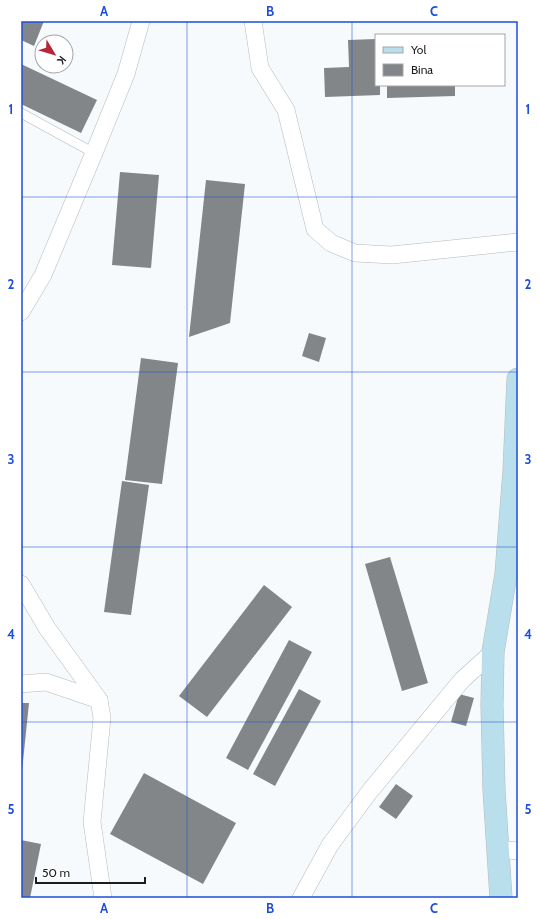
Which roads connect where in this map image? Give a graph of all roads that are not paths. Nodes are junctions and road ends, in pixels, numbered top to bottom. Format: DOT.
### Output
graph roads {
  1 [pos="141,21"];
  2 [pos="252,21"];
  3 [pos="21,114"];
  4 [pos="94,153"];
  5 [pos="518,242"];
  6 [pos="21,312"];
  7 [pos="518,379"];
  8 [pos="21,584"];
  9 [pos="493,652"];
  10 [pos="21,684"];
  11 [pos="99,700"];
  12 [pos="508,850"];
  13 [pos="103,898"];
  14 [pos="301,898"];
  15 [pos="501,898"];
  1 -- 4 [label="street"];
  2 -- 5 [label="street"];
  3 -- 4 [label="lane"];
  4 -- 6 [label="street"];
  7 -- 9 [label="street"];
  8 -- 11 [label="street"];
  9 -- 12 [label="street"];
  9 -- 14 [label="street"];
  10 -- 11 [label="street"];
  11 -- 13 [label="street"];
  12 -- 15 [label="street"];
}
